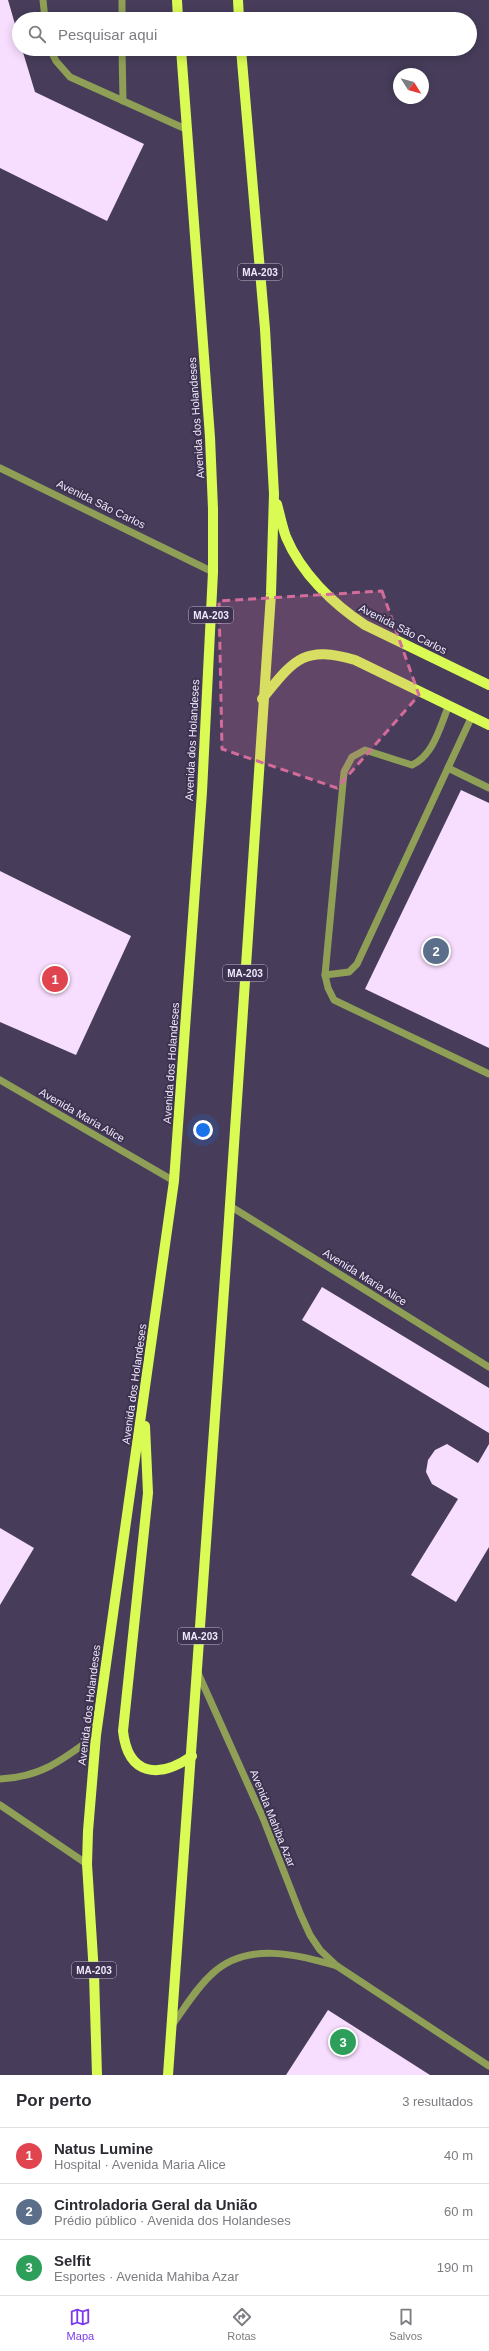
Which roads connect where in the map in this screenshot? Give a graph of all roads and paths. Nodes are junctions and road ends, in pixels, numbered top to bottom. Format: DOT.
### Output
graph roads {
  1 [pos="42,0"];
  2 [pos="122,0"];
  3 [pos="177,0"];
  4 [pos="238,0"];
  5 [pos="44,12"];
  6 [pos="122,12"];
  7 [pos="178,12"];
  8 [pos="239,12"];
  9 [pos="54,56"];
  10 [pos="122,56"];
  11 [pos="182,56"];
  12 [pos="242,56"];
  13 [pos="123,101"];
  14 [pos="188,130"];
  15 [pos="0,468"];
  16 [pos="274,494"];
  17 [pos="213,572"];
  18 [pos="489,686"];
  19 [pos="262,698"];
  20 [pos="449,705"];
  21 [pos="472,716"];
  22 [pos="489,725"];
  23 [pos="448,768"];
  24 [pos="489,788"];
  25 [pos="325,975"];
  26 [pos="489,1074"];
  27 [pos="0,1080"];
  28 [pos="174,1181"];
  29 [pos="230,1206"];
  30 [pos="489,1367"];
  31 [pos="143,1400"];
  32 [pos="198,1672"];
  33 [pos="96,1735"];
  34 [pos="192,1756"];
  35 [pos="0,1780"];
  36 [pos="0,1805"];
  37 [pos="87,1864"];
  38 [pos="337,1966"];
  39 [pos="173,2024"];
  40 [pos="489,2066"];
  41 [pos="97,2075"];
  42 [pos="168,2075"];
  1 -- 5 [label="street"];
  2 -- 6 [label="street"];
  3 -- 7 [label="main road"];
  4 -- 8 [label="main road"];
  9 -- 13 [label="street"];
  10 -- 13 [label="street"];
  11 -- 14 [label="main road, Avenida dos Holandeses / MA-203"];
  12 -- 16 [label="main road, MA-203"];
  13 -- 14 [label="street"];
  14 -- 17 [label="main road, Avenida dos Holandeses / MA-203"];
  15 -- 17 [label="street, Avenida São Carlos"];
  16 -- 18 [label="main road, Avenida São Carlos"];
  16 -- 19 [label="main road, MA-203"];
  17 -- 28 [label="main road, Avenida dos Holandeses / MA-203"];
  19 -- 20 [label="main road"];
  19 -- 29 [label="main road, MA-203"];
  20 -- 21 [label="main road"];
  20 -- 25 [label="street"];
  21 -- 22 [label="main road"];
  21 -- 23 [label="street"];
  23 -- 24 [label="street"];
  23 -- 25 [label="street"];
  25 -- 26 [label="street"];
  27 -- 28 [label="street, Avenida Maria Alice"];
  28 -- 31 [label="main road, Avenida dos Holandeses / MA-203"];
  29 -- 30 [label="street, Avenida Maria Alice"];
  29 -- 32 [label="main road, MA-203"];
  31 -- 33 [label="main road, Avenida dos Holandeses / MA-203"];
  31 -- 34 [label="main road"];
  32 -- 34 [label="main road, MA-203"];
  32 -- 38 [label="street, Avenida Mahiba Azar"];
  33 -- 35 [label="street"];
  33 -- 37 [label="main road, Avenida dos Holandeses / MA-203"];
  34 -- 39 [label="main road, MA-203"];
  36 -- 37 [label="street"];
  37 -- 41 [label="main road, Avenida dos Holandeses / MA-203"];
  38 -- 39 [label="street, Avenida Mahiba Azar"];
  38 -- 40 [label="street, Avenida Mahiba Azar"];
  39 -- 42 [label="main road, MA-203"];
}
